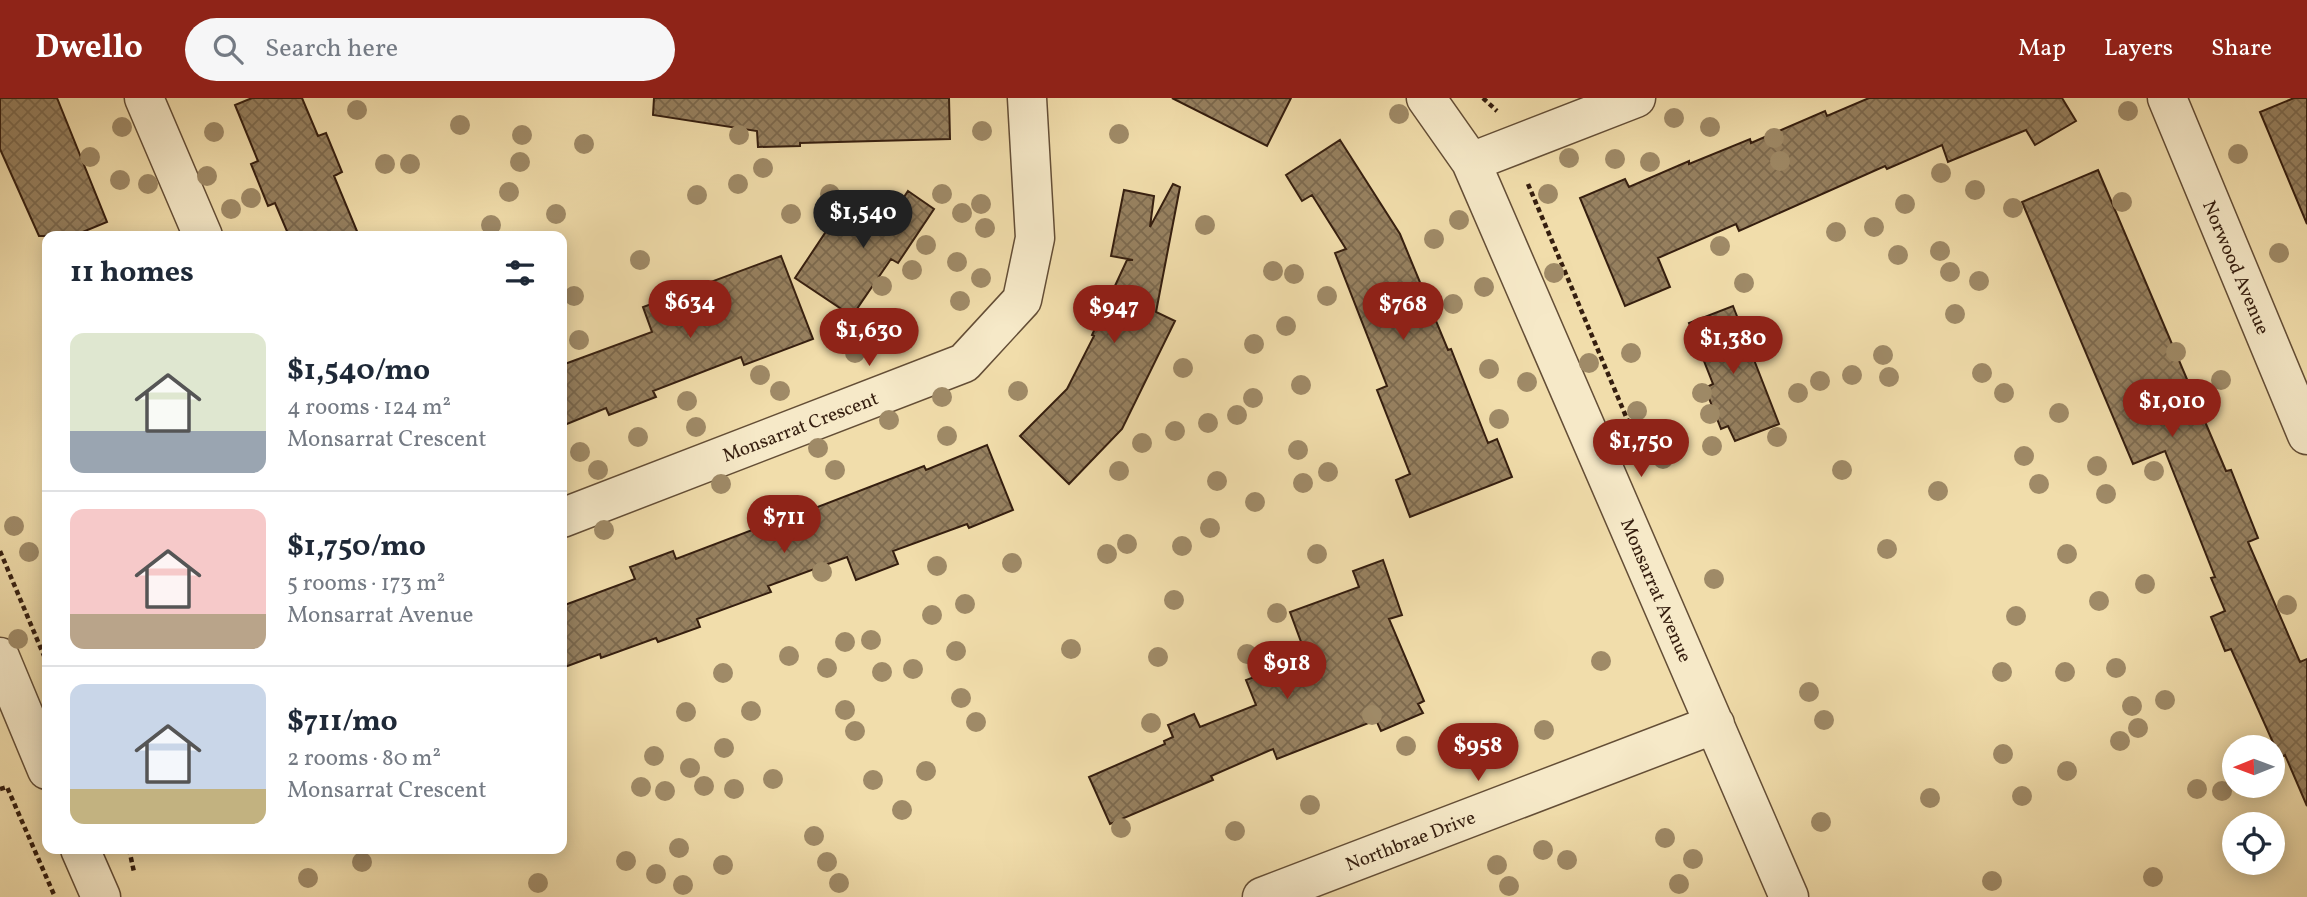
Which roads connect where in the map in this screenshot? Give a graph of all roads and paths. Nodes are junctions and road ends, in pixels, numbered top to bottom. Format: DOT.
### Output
graph roads {
  1 [pos="144,98"];
  2 [pos="1027,98"];
  3 [pos="1426,98"];
  4 [pos="1636,98"];
  5 [pos="2167,98"];
  6 [pos="1471,162"];
  7 [pos="201,231"];
  8 [pos="2307,435"];
  9 [pos="567,516"];
  10 [pos="0,551"];
  11 [pos="42,651"];
  12 [pos="0,657"];
  13 [pos="1715,724"];
  14 [pos="15,733"];
  15 [pos="42,764"];
  16 [pos="0,789"];
  17 [pos="82,854"];
  18 [pos="55,897"];
  19 [pos="101,897"];
  20 [pos="1262,897"];
  21 [pos="1789,897"];
  1 -- 7 [label="street"];
  2 -- 9 [label="street, Monsarrat Crescent"];
  3 -- 6 [label="street, Monsarrat Avenue"];
  4 -- 6 [label="street"];
  5 -- 8 [label="street, Norwood Avenue"];
  6 -- 13 [label="street, Monsarrat Avenue"];
  10 -- 11 [label="path"];
  12 -- 14 [label="street"];
  13 -- 20 [label="street, Northbrae Drive"];
  13 -- 21 [label="street, Monsarrat Avenue"];
  14 -- 15 [label="street"];
  16 -- 18 [label="path"];
  17 -- 19 [label="street"];
}
